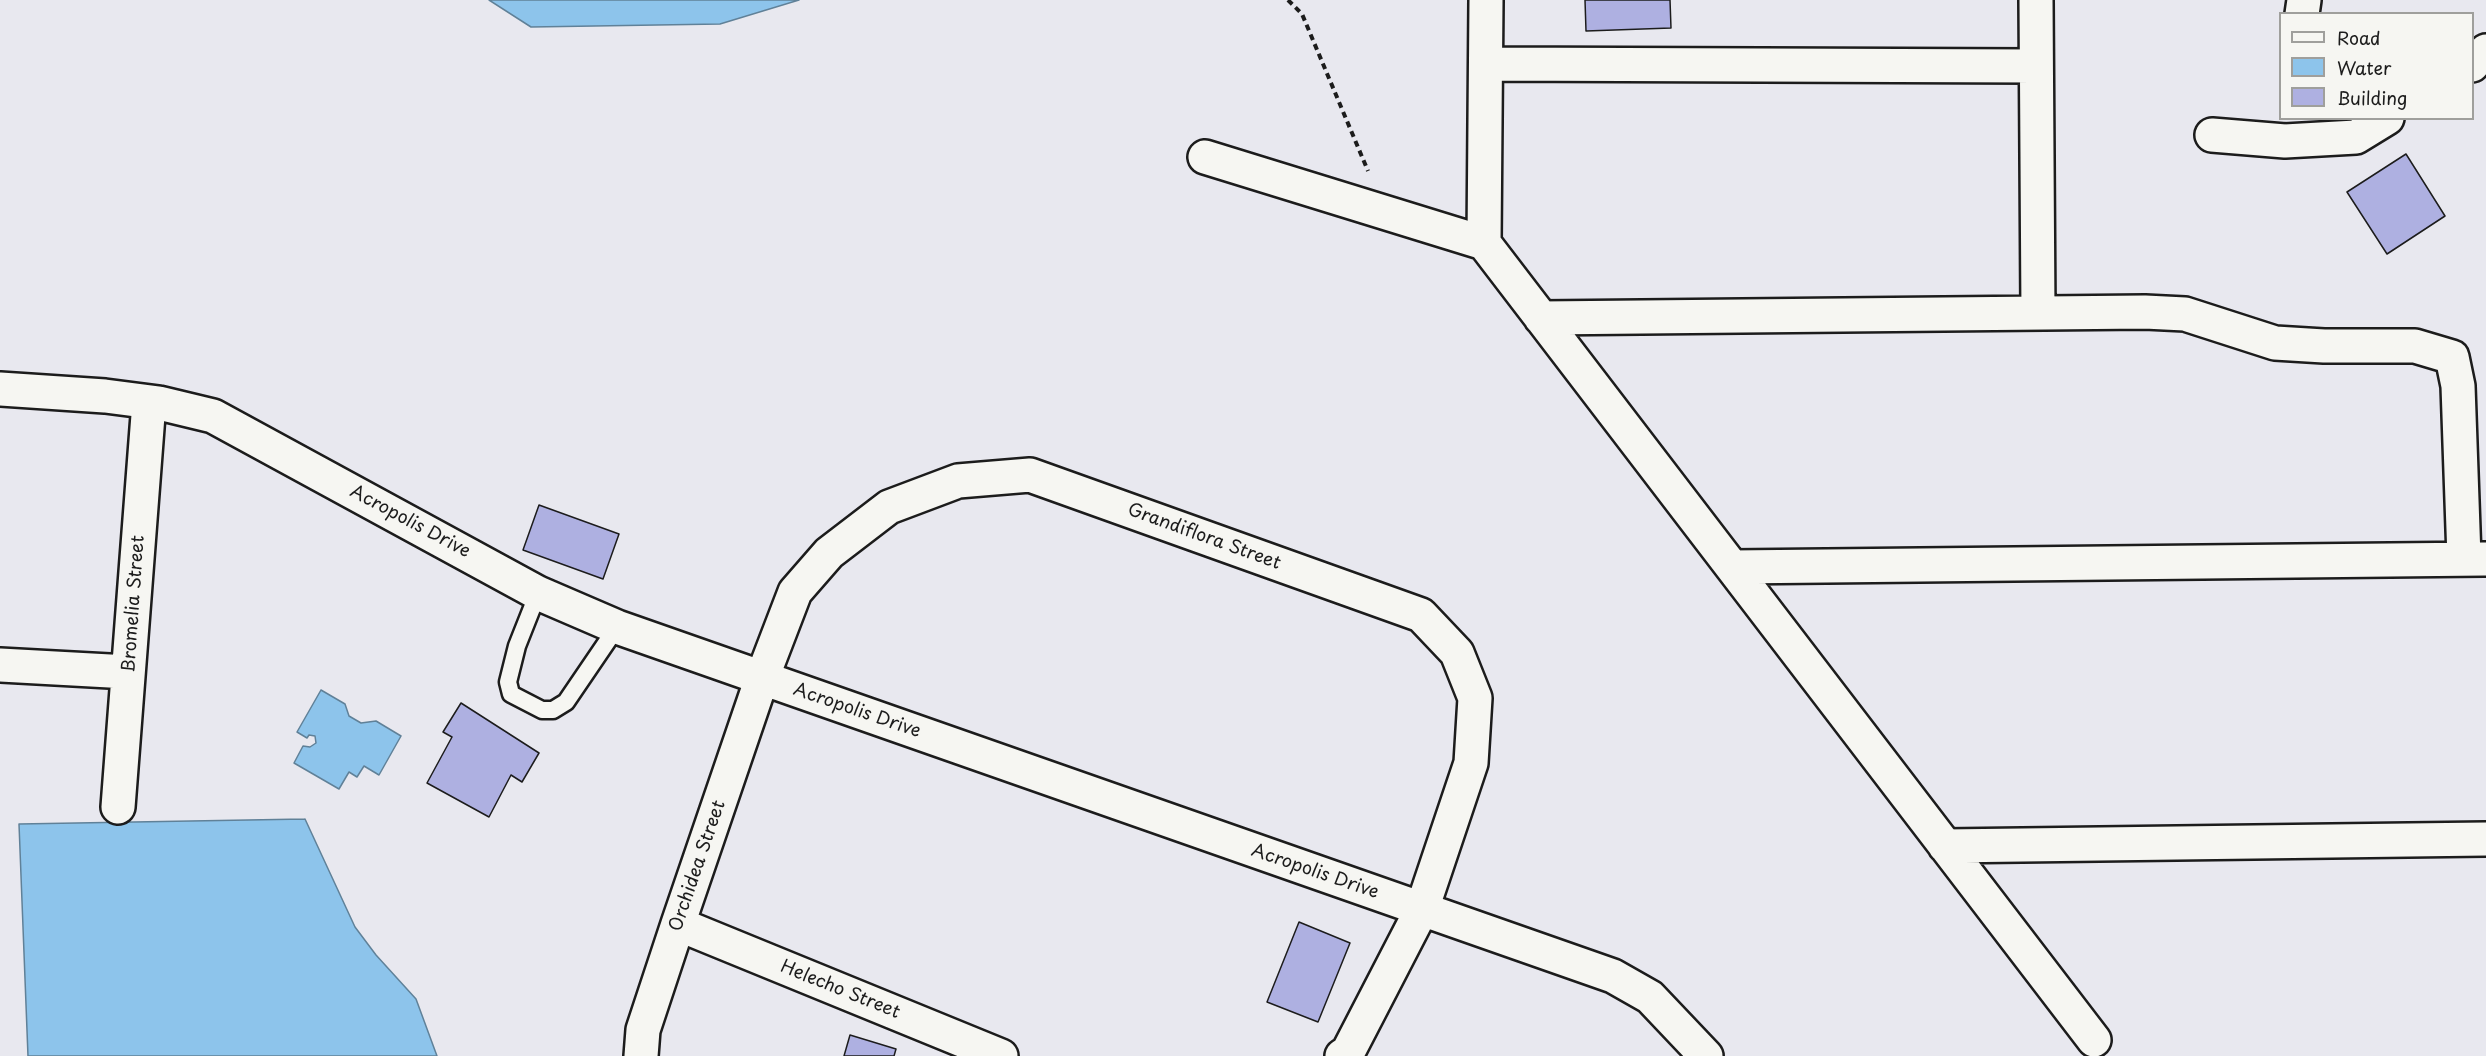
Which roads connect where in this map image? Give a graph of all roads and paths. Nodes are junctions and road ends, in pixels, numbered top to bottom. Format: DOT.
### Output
graph roads {
  1 [pos="1288,0"];
  2 [pos="1486,0"];
  3 [pos="2036,0"];
  4 [pos="2486,51"];
  5 [pos="2474,63"];
  6 [pos="1486,64"];
  7 [pos="2036,66"];
  8 [pos="2384,120"];
  9 [pos="2287,130"];
  10 [pos="2212,135"];
  11 [pos="1205,157"];
  12 [pos="1386,213"];
  13 [pos="1484,243"];
  14 [pos="2038,313"];
  15 [pos="1541,318"];
  16 [pos="0,389"];
  17 [pos="149,402"];
  18 [pos="2475,558"];
  19 [pos="1732,567"];
  20 [pos="538,593"];
  21 [pos="617,627"];
  22 [pos="0,665"];
  23 [pos="128,672"];
  24 [pos="762,678"];
  25 [pos="118,807"];
  26 [pos="2486,839"];
  27 [pos="1945,846"];
  28 [pos="1422,909"];
  29 [pos="678,924"];
  30 [pos="2094,1040"];
  31 [pos="641,1056"];
  32 [pos="1001,1056"];
  33 [pos="1342,1056"];
  34 [pos="1706,1056"];
  1 -- 12 [label="path"];
  2 -- 6 [label="street"];
  3 -- 7 [label="street"];
  4 -- 5 [label="street"];
  6 -- 7 [label="street"];
  6 -- 13 [label="street"];
  7 -- 14 [label="street"];
  8 -- 9 [label="street"];
  9 -- 10 [label="street"];
  11 -- 12 [label="street"];
  12 -- 13 [label="street"];
  13 -- 15 [label="street"];
  14 -- 15 [label="street"];
  14 -- 18 [label="street"];
  15 -- 19 [label="street"];
  16 -- 17 [label="street, Acropolis Drive"];
  17 -- 20 [label="street, Acropolis Drive"];
  17 -- 23 [label="street, Bromelia Street"];
  18 -- 19 [label="street"];
  19 -- 27 [label="street"];
  20 -- 21 [label="street, Acropolis Drive"];
  20 -- 21 [label="lane"];
  21 -- 24 [label="street, Acropolis Drive"];
  22 -- 23 [label="street"];
  23 -- 25 [label="street, Bromelia Street"];
  24 -- 28 [label="street, Acropolis Drive"];
  24 -- 28 [label="street, Grandiflora Street"];
  24 -- 29 [label="street, Orchidea Street"];
  26 -- 27 [label="street"];
  27 -- 30 [label="street"];
  28 -- 33 [label="street"];
  28 -- 34 [label="street, Acropolis Drive"];
  29 -- 31 [label="street, Orchidea Street"];
  29 -- 32 [label="street, Helecho Street"];
}
